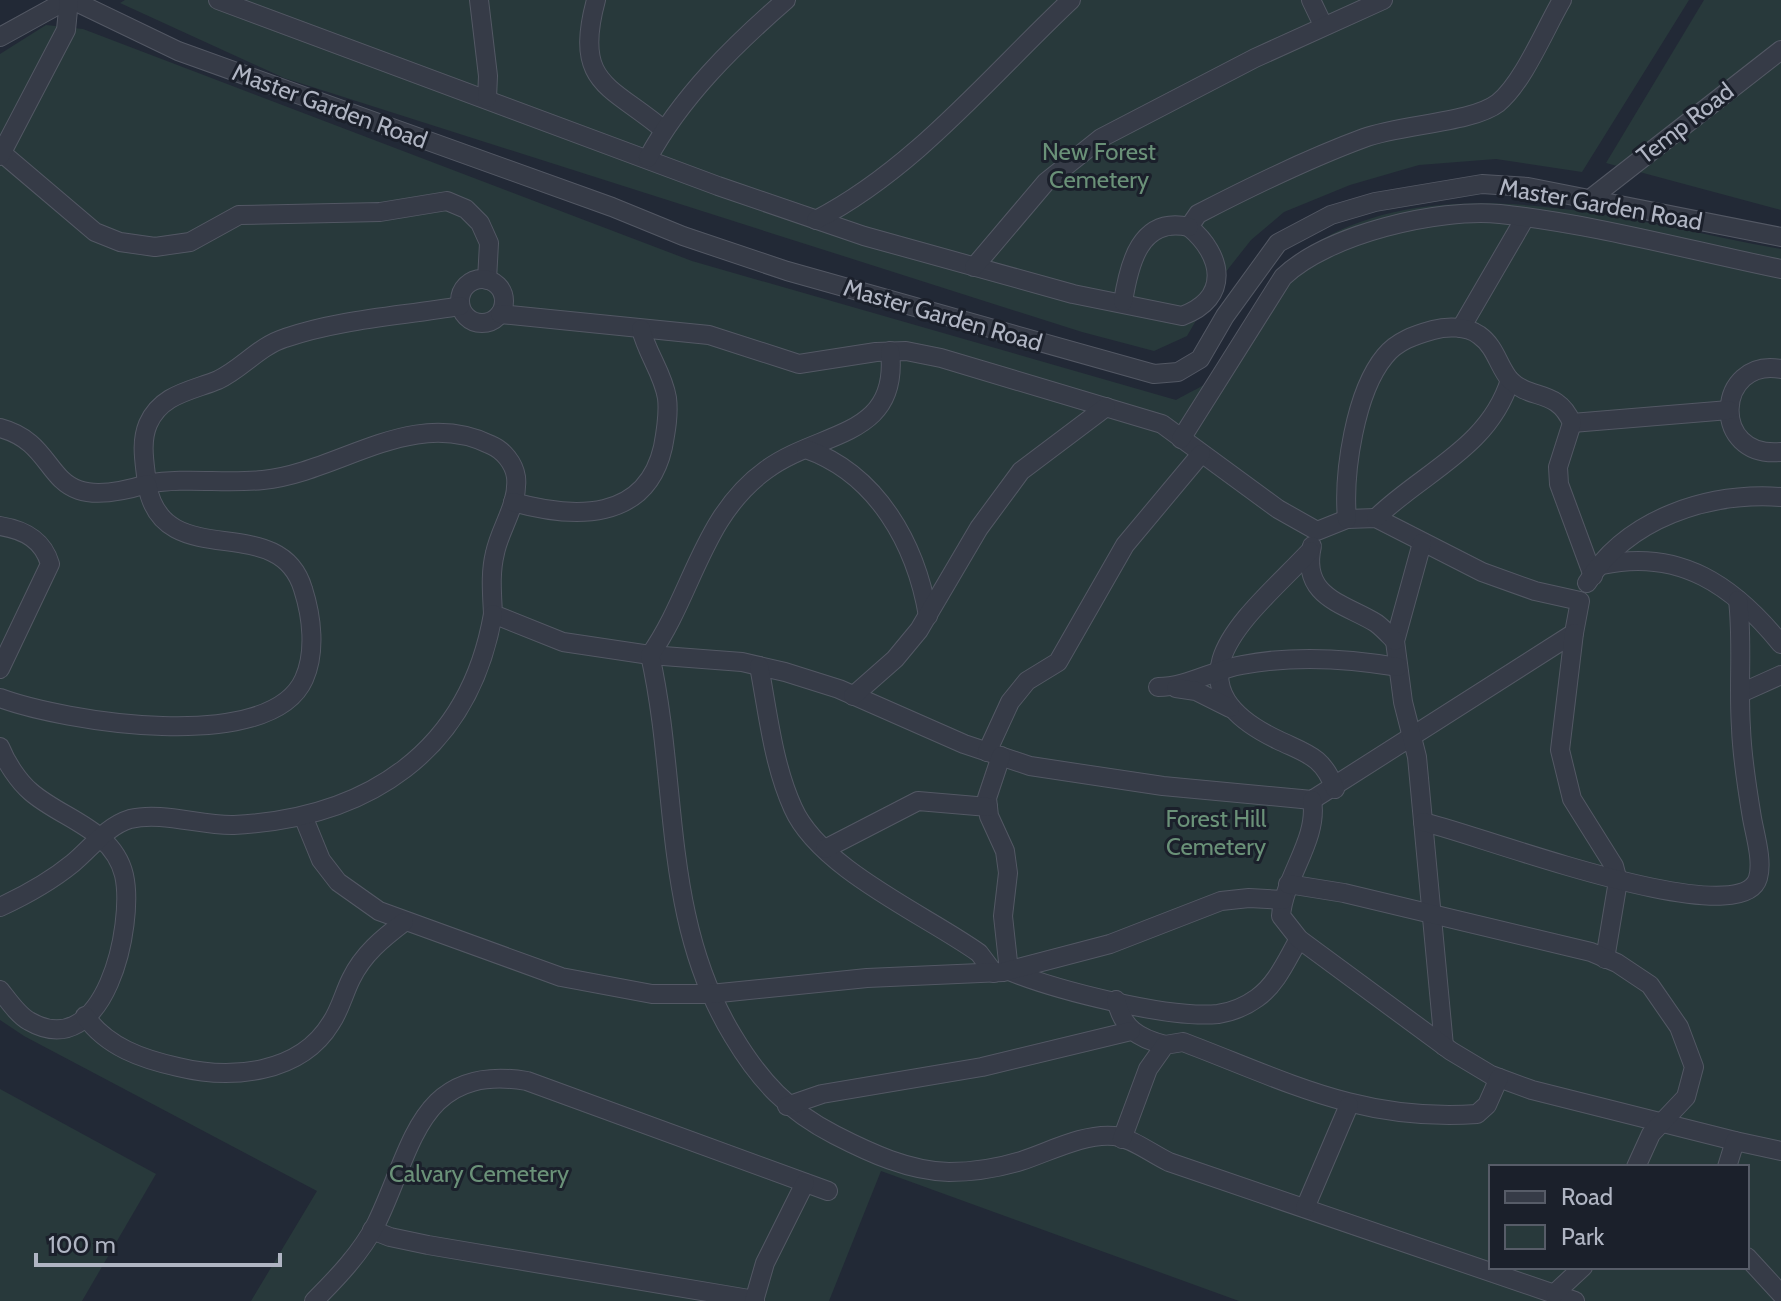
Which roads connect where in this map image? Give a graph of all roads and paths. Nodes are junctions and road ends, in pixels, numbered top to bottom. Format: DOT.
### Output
graph roads {
  1 [pos="69,0"];
  2 [pos="218,0"];
  3 [pos="479,0"];
  4 [pos="596,0"];
  5 [pos="786,0"];
  6 [pos="1071,0"];
  7 [pos="1311,0"];
  8 [pos="1383,0"];
  9 [pos="1562,0"];
  10 [pos="1323,25"];
  11 [pos="0,37"];
  12 [pos="1781,50"];
  13 [pos="487,98"];
  14 [pos="664,130"];
  15 [pos="1,154"];
  16 [pos="648,158"];
  17 [pos="1590,199"];
  18 [pos="1525,218"];
  19 [pos="816,220"];
  20 [pos="1189,227"];
  21 [pos="1781,237"];
  22 [pos="974,267"];
  23 [pos="1781,269"];
  24 [pos="487,280"];
  25 [pos="1123,302"];
  26 [pos="460,306"];
  27 [pos="500,314"];
  28 [pos="1461,328"];
  29 [pos="641,329"];
  30 [pos="890,351"];
  31 [pos="1781,369"];
  32 [pos="1518,384"];
  33 [pos="1106,407"];
  34 [pos="1729,410"];
  35 [pos="1572,423"];
  36 [pos="0,428"];
  37 [pos="1181,439"];
  38 [pos="806,449"];
  39 [pos="1781,452"];
  40 [pos="1201,454"];
  41 [pos="147,484"];
  42 [pos="1781,497"];
  43 [pos="513,502"];
  44 [pos="1376,518"];
  45 [pos="1347,519"];
  46 [pos="0,526"];
  47 [pos="1317,531"];
  48 [pos="1422,543"];
  49 [pos="1310,551"];
  50 [pos="1597,570"];
  51 [pos="1738,600"];
  52 [pos="1580,601"];
  53 [pos="493,614"];
  54 [pos="928,616"];
  55 [pos="1401,616"];
  56 [pos="1375,622"];
  57 [pos="1574,633"];
  58 [pos="1395,641"];
  59 [pos="1781,644"];
  60 [pos="650,655"];
  61 [pos="759,666"];
  62 [pos="1398,667"];
  63 [pos="0,669"];
  64 [pos="1218,670"];
  65 [pos="1781,675"];
  66 [pos="1741,693"];
  67 [pos="853,696"];
  68 [pos="0,698"];
  69 [pos="1230,708"];
  70 [pos="1412,734"];
  71 [pos="0,747"];
  72 [pos="994,754"];
  73 [pos="1335,789"];
  74 [pos="1312,800"];
  75 [pos="988,807"];
  76 [pos="303,816"];
  77 [pos="1423,822"];
  78 [pos="101,838"];
  79 [pos="825,849"];
  80 [pos="1618,881"];
  81 [pos="1286,892"];
  82 [pos="0,907"];
  83 [pos="1433,915"];
  84 [pos="404,922"];
  85 [pos="1299,939"];
  86 [pos="1605,959"];
  87 [pos="1002,972"];
  88 [pos="0,990"];
  89 [pos="710,994"];
  90 [pos="1116,1000"];
  91 [pos="1181,1011"];
  92 [pos="85,1016"];
  93 [pos="1134,1034"];
  94 [pos="1171,1044"];
  95 [pos="1444,1046"];
  96 [pos="1148,1069"];
  97 [pos="1499,1078"];
  98 [pos="1349,1105"];
  99 [pos="787,1106"];
  100 [pos="1660,1123"];
  101 [pos="1122,1139"];
  102 [pos="1735,1141"];
  103 [pos="1781,1151"];
  104 [pos="1637,1165"];
  105 [pos="1728,1165"];
  106 [pos="805,1183"];
  107 [pos="828,1191"];
  108 [pos="1305,1208"];
  109 [pos="372,1230"];
  110 [pos="1749,1259"];
  111 [pos="1581,1269"];
  112 [pos="1555,1293"];
  113 [pos="1781,1294"];
  114 [pos="326,1297"];
  115 [pos="754,1300"];
  116 [pos="1575,1301"];
  1 -- 11 [label="street"];
  1 -- 15 [label="street"];
  1 -- 17 [label="street, Master Garden Road"];
  2 -- 13 [label="street"];
  3 -- 13 [label="street"];
  4 -- 14 [label="street"];
  5 -- 14 [label="street"];
  6 -- 19 [label="street"];
  7 -- 10 [label="street"];
  8 -- 10 [label="street"];
  9 -- 20 [label="street"];
  10 -- 22 [label="street"];
  12 -- 17 [label="street, Temp Road"];
  13 -- 16 [label="street"];
  14 -- 16 [label="street"];
  15 -- 24 [label="street"];
  16 -- 19 [label="street"];
  17 -- 21 [label="street, Master Garden Road"];
  18 -- 23 [label="street"];
  18 -- 28 [label="street"];
  18 -- 37 [label="street"];
  19 -- 22 [label="street"];
  20 -- 25 [label="street"];
  20 -- 25 [label="street"];
  22 -- 25 [label="street"];
  24 -- 26 [label="street"];
  24 -- 27 [label="street"];
  26 -- 27 [label="street"];
  26 -- 41 [label="street"];
  27 -- 29 [label="street"];
  28 -- 32 [label="street"];
  28 -- 45 [label="street"];
  29 -- 30 [label="street"];
  29 -- 43 [label="street"];
  30 -- 33 [label="street"];
  30 -- 38 [label="street"];
  31 -- 34 [label="street"];
  32 -- 35 [label="street"];
  32 -- 44 [label="street"];
  33 -- 37 [label="street"];
  33 -- 54 [label="street"];
  34 -- 35 [label="street"];
  34 -- 39 [label="street"];
  35 -- 50 [label="street"];
  36 -- 41 [label="street"];
  37 -- 40 [label="street"];
  38 -- 54 [label="street"];
  38 -- 60 [label="street"];
  40 -- 47 [label="street"];
  40 -- 72 [label="street"];
  41 -- 43 [label="street"];
  41 -- 68 [label="street"];
  42 -- 50 [label="street"];
  43 -- 53 [label="street"];
  44 -- 45 [label="street"];
  44 -- 48 [label="street"];
  45 -- 47 [label="street"];
  46 -- 63 [label="street"];
  47 -- 49 [label="street"];
  48 -- 52 [label="street"];
  48 -- 55 [label="street"];
  49 -- 56 [label="street"];
  49 -- 64 [label="street"];
  50 -- 51 [label="street"];
  50 -- 52 [label="street"];
  51 -- 59 [label="street"];
  51 -- 66 [label="street"];
  52 -- 57 [label="street"];
  53 -- 60 [label="street"];
  53 -- 76 [label="street"];
  54 -- 67 [label="street"];
  55 -- 56 [label="street"];
  55 -- 58 [label="street"];
  56 -- 58 [label="street"];
  57 -- 70 [label="street"];
  57 -- 80 [label="street"];
  58 -- 62 [label="street"];
  60 -- 61 [label="street"];
  60 -- 89 [label="street"];
  61 -- 67 [label="street"];
  61 -- 79 [label="street"];
  62 -- 64 [label="street"];
  62 -- 70 [label="street"];
  64 -- 69 [label="street"];
  64 -- 69 [label="street"];
  65 -- 66 [label="street"];
  66 -- 80 [label="street"];
  67 -- 72 [label="street"];
  69 -- 73 [label="street"];
  70 -- 73 [label="street"];
  70 -- 77 [label="street"];
  71 -- 78 [label="street"];
  72 -- 74 [label="street"];
  72 -- 75 [label="street"];
  73 -- 74 [label="street"];
  74 -- 81 [label="street"];
  75 -- 79 [label="street"];
  75 -- 87 [label="street"];
  76 -- 78 [label="street"];
  76 -- 84 [label="street"];
  77 -- 80 [label="street"];
  77 -- 83 [label="street"];
  78 -- 82 [label="street"];
  78 -- 92 [label="street"];
  79 -- 87 [label="street"];
  80 -- 86 [label="street"];
  81 -- 83 [label="street"];
  81 -- 85 [label="street"];
  81 -- 87 [label="street"];
  83 -- 86 [label="street"];
  83 -- 95 [label="street"];
  84 -- 89 [label="street"];
  84 -- 92 [label="street"];
  85 -- 91 [label="street"];
  85 -- 95 [label="street"];
  86 -- 100 [label="street"];
  87 -- 89 [label="street"];
  87 -- 90 [label="street"];
  88 -- 92 [label="street"];
  89 -- 99 [label="street"];
  90 -- 91 [label="street"];
  90 -- 93 [label="street"];
  91 -- 94 [label="street"];
  93 -- 94 [label="street"];
  93 -- 96 [label="street"];
  93 -- 99 [label="street"];
  94 -- 96 [label="street"];
  94 -- 98 [label="street"];
  95 -- 97 [label="street"];
  96 -- 101 [label="street"];
  97 -- 98 [label="street"];
  97 -- 100 [label="street"];
  98 -- 108 [label="street"];
  99 -- 101 [label="street"];
  100 -- 102 [label="street"];
  100 -- 104 [label="street"];
  101 -- 108 [label="street"];
  102 -- 103 [label="street"];
  102 -- 105 [label="street"];
  106 -- 107 [label="street"];
  106 -- 109 [label="street"];
  106 -- 115 [label="street"];
  108 -- 112 [label="street"];
  109 -- 114 [label="street"];
  109 -- 115 [label="street"];
  110 -- 113 [label="street"];
  111 -- 112 [label="street"];
  112 -- 116 [label="street"];
}
